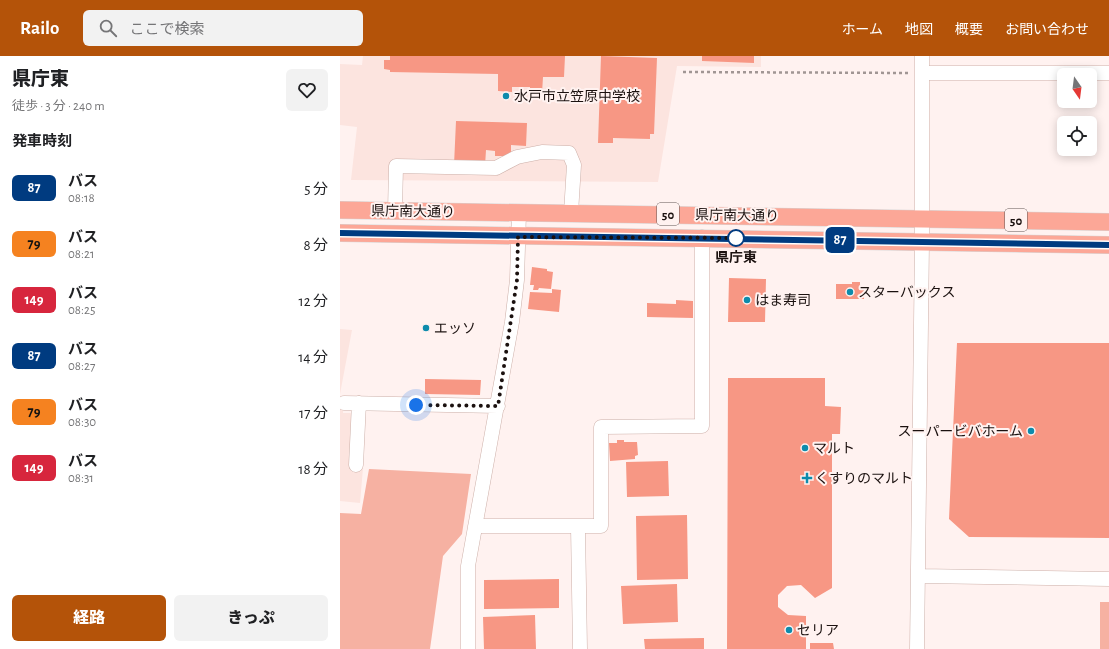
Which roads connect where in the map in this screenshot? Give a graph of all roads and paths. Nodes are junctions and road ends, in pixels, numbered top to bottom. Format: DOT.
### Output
graph roads {
  1 [pos="922,56"];
  2 [pos="683,72"];
  3 [pos="922,73"];
  4 [pos="1109,73"];
  5 [pos="340,210"];
  6 [pos="395,211"];
  7 [pos="519,213"];
  8 [pos="572,213"];
  9 [pos="922,219"];
  10 [pos="1109,222"];
  11 [pos="340,233"];
  12 [pos="518,237"];
  13 [pos="702,237"];
  14 [pos="922,242"];
  15 [pos="1109,245"];
  16 [pos="344,403"];
  17 [pos="359,403"];
  18 [pos="498,406"];
  19 [pos="356,465"];
  20 [pos="475,526"];
  21 [pos="578,527"];
  22 [pos="919,576"];
  23 [pos="1109,579"];
  24 [pos="468,649"];
  25 [pos="580,649"];
  26 [pos="917,649"];
  1 -- 3 [label="street"];
  2 -- 3 [label="path"];
  3 -- 4 [label="street"];
  3 -- 9 [label="street"];
  5 -- 6 [label="main road, 県庁南大通り / 50"];
  6 -- 7 [label="main road, 県庁南大通り / 50"];
  6 -- 8 [label="street"];
  7 -- 8 [label="main road, 県庁南大通り / 50"];
  7 -- 12 [label="street"];
  8 -- 9 [label="main road, 県庁南大通り / 50"];
  9 -- 10 [label="main road, 県庁南大通り / 50"];
  9 -- 14 [label="street"];
  11 -- 12 [label="main road, 県庁南大通り / 50"];
  12 -- 13 [label="main road, 県庁南大通り / 50"];
  12 -- 18 [label="street"];
  13 -- 14 [label="main road, 県庁南大通り / 50"];
  13 -- 21 [label="street"];
  14 -- 15 [label="main road, 県庁南大通り / 50"];
  14 -- 22 [label="street"];
  16 -- 17 [label="street"];
  17 -- 18 [label="street"];
  17 -- 19 [label="street"];
  18 -- 20 [label="street"];
  20 -- 21 [label="street"];
  20 -- 24 [label="street"];
  21 -- 25 [label="street"];
  22 -- 23 [label="street"];
  22 -- 26 [label="street"];
}
